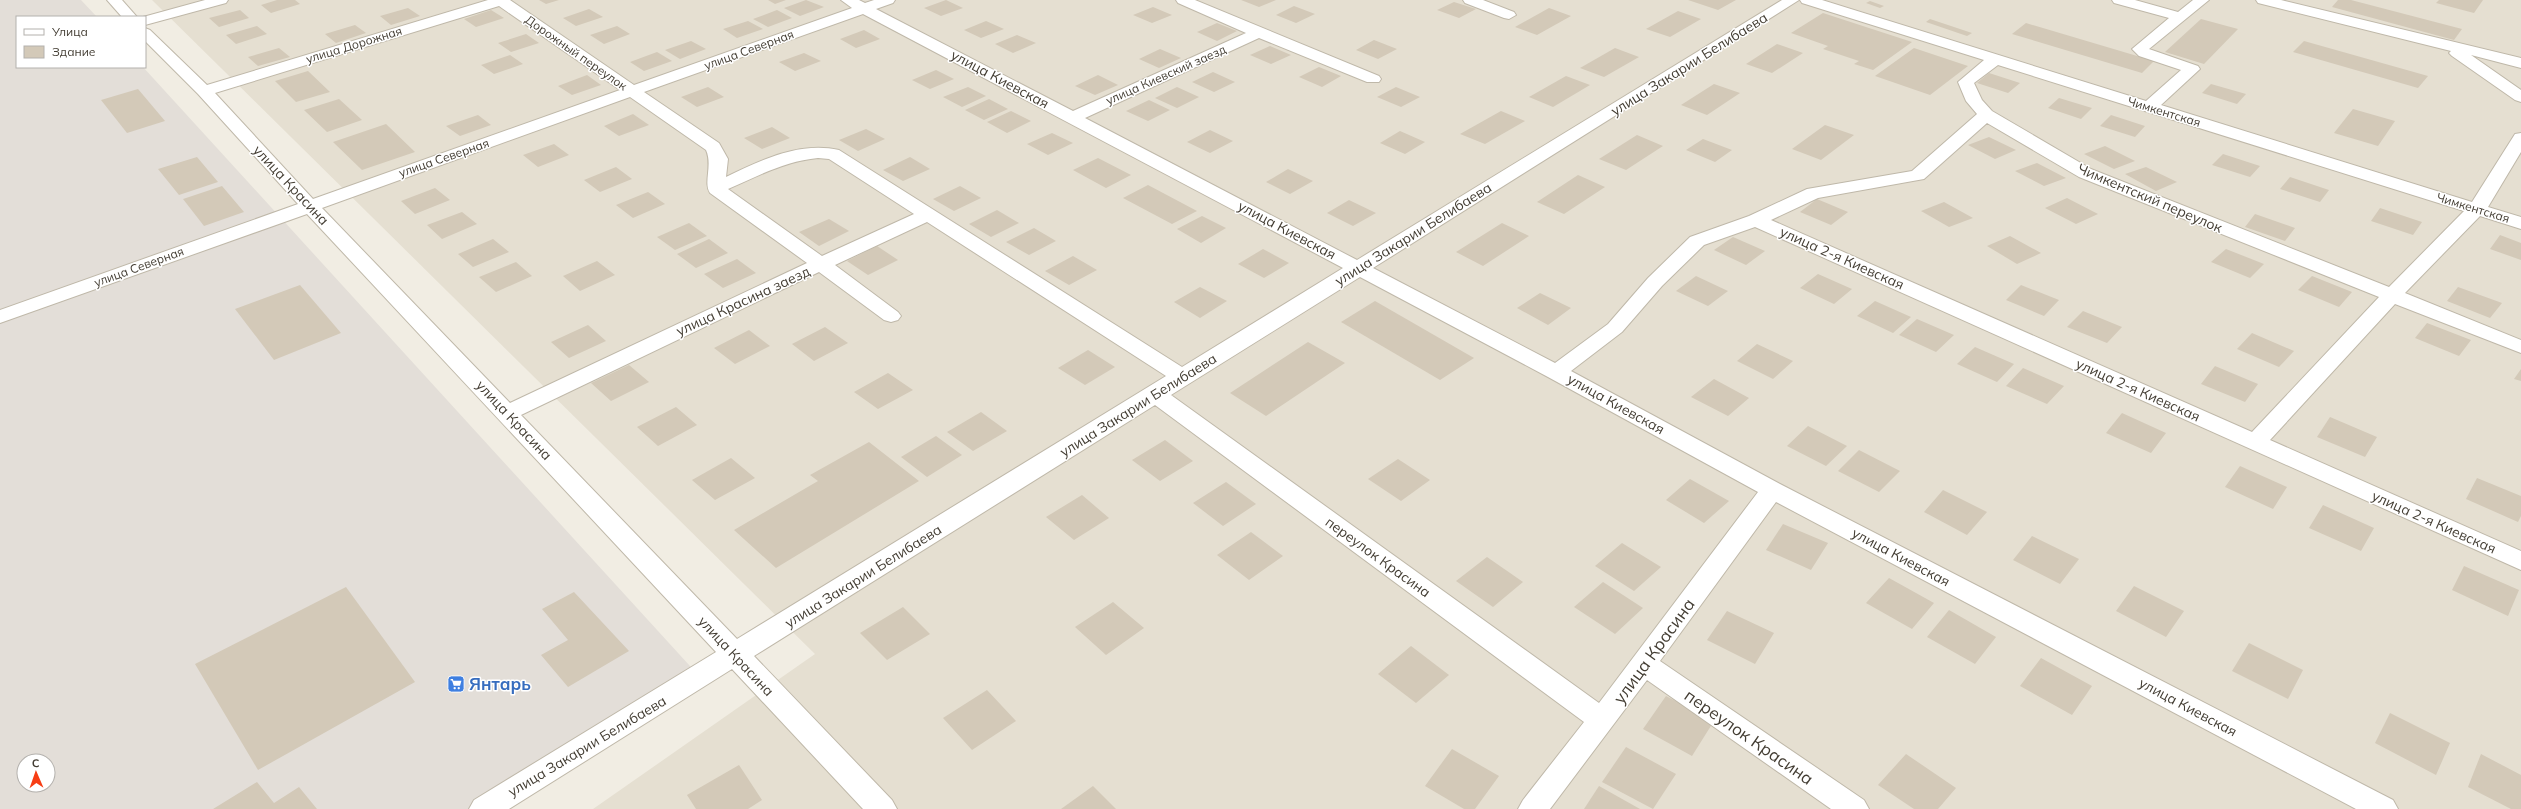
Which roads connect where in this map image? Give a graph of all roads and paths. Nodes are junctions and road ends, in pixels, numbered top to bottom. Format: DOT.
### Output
graph roads {
  1 [pos="114,0"];
  2 [pos="221,0"];
  3 [pos="502,0"];
  4 [pos="888,0"];
  5 [pos="1183,0"];
  6 [pos="1470,0"];
  7 [pos="1792,0"];
  8 [pos="1807,0"];
  9 [pos="2119,0"];
  10 [pos="2202,0"];
  11 [pos="2263,0"];
  12 [pos="856,4"];
  13 [pos="1509,15"];
  14 [pos="129,16"];
  15 [pos="2181,17"];
  16 [pos="146,21"];
  17 [pos="146,33"];
  18 [pos="1259,33"];
  19 [pos="2446,46"];
  20 [pos="1995,59"];
  21 [pos="2521,63"];
  22 [pos="1373,79"];
  23 [pos="204,91"];
  24 [pos="632,92"];
  25 [pos="2521,97"];
  26 [pos="2149,107"];
  27 [pos="1986,115"];
  28 [pos="1074,117"];
  29 [pos="2521,138"];
  30 [pos="716,188"];
  31 [pos="309,206"];
  32 [pos="2477,209"];
  33 [pos="927,215"];
  34 [pos="1756,220"];
  35 [pos="2521,223"];
  36 [pos="821,264"];
  37 [pos="1358,268"];
  38 [pos="2391,296"];
  39 [pos="891,316"];
  40 [pos="0,317"];
  41 [pos="2521,347"];
  42 [pos="1556,372"];
  43 [pos="1182,377"];
  44 [pos="1154,394"];
  45 [pos="508,412"];
  46 [pos="2255,442"];
  47 [pos="1772,490"];
  48 [pos="2521,561"];
  49 [pos="736,655"];
  50 [pos="1644,664"];
  51 [pos="1602,720"];
  52 [pos="484,809"];
  53 [pos="882,809"];
  54 [pos="1533,809"];
  55 [pos="1854,809"];
  56 [pos="2383,809"];
  1 -- 14 [label="street"];
  2 -- 16 [label="street"];
  3 -- 23 [label="street, улица Дорожная"];
  3 -- 24 [label="street, Дорожный переулок"];
  4 -- 12 [label="street, улица Северная"];
  5 -- 18 [label="street"];
  6 -- 13 [label="street"];
  7 -- 37 [label="street, улица Закарии Белибаева"];
  8 -- 20 [label="street, Чимкентская"];
  9 -- 15 [label="street"];
  10 -- 15 [label="street"];
  11 -- 19 [label="street"];
  12 -- 24 [label="street, улица Северная"];
  12 -- 28 [label="street, улица Киевская"];
  15 -- 26 [label="street"];
  17 -- 23 [label="street, улица Красина"];
  18 -- 22 [label="street"];
  18 -- 28 [label="street, улица Киевский заезд"];
  19 -- 21 [label="street"];
  19 -- 25 [label="street"];
  20 -- 26 [label="street, Чимкентская"];
  20 -- 27 [label="street, Чимкентский переулок"];
  23 -- 31 [label="street, улица Красина"];
  24 -- 30 [label="street"];
  24 -- 31 [label="street, улица Северная"];
  26 -- 32 [label="street, Чимкентская"];
  27 -- 34 [label="street"];
  27 -- 38 [label="street, Чимкентский переулок"];
  28 -- 37 [label="street, улица Киевская"];
  29 -- 32 [label="street"];
  30 -- 33 [label="street"];
  30 -- 36 [label="street, улица Красина заезд"];
  31 -- 40 [label="street, улица Северная"];
  31 -- 45 [label="street, улица Красина"];
  32 -- 35 [label="street, Чимкентская"];
  32 -- 38 [label="street"];
  33 -- 36 [label="street"];
  33 -- 43 [label="street"];
  34 -- 42 [label="street"];
  34 -- 46 [label="street, улица 2-я Киевская"];
  36 -- 39 [label="street"];
  36 -- 45 [label="street, улица Красина заезд"];
  37 -- 42 [label="street, улица Киевская"];
  37 -- 43 [label="street, улица Закарии Белибаева"];
  38 -- 41 [label="street, Чимкентский переулок"];
  38 -- 46 [label="street"];
  42 -- 47 [label="street, улица Киевская"];
  43 -- 44 [label="street, улица Закарии Белибаева"];
  44 -- 49 [label="street, улица Закарии Белибаева"];
  44 -- 51 [label="street, переулок Красина"];
  45 -- 49 [label="street, улица Красина"];
  46 -- 48 [label="street, улица 2-я Киевская"];
  47 -- 50 [label="street, улица Красина"];
  47 -- 56 [label="street, улица Киевская"];
  49 -- 52 [label="street, улица Закарии Белибаева"];
  49 -- 53 [label="street, улица Красина"];
  50 -- 51 [label="street, улица Красина"];
  50 -- 55 [label="street, переулок Красина"];
  51 -- 54 [label="street, улица Красина"];
}
